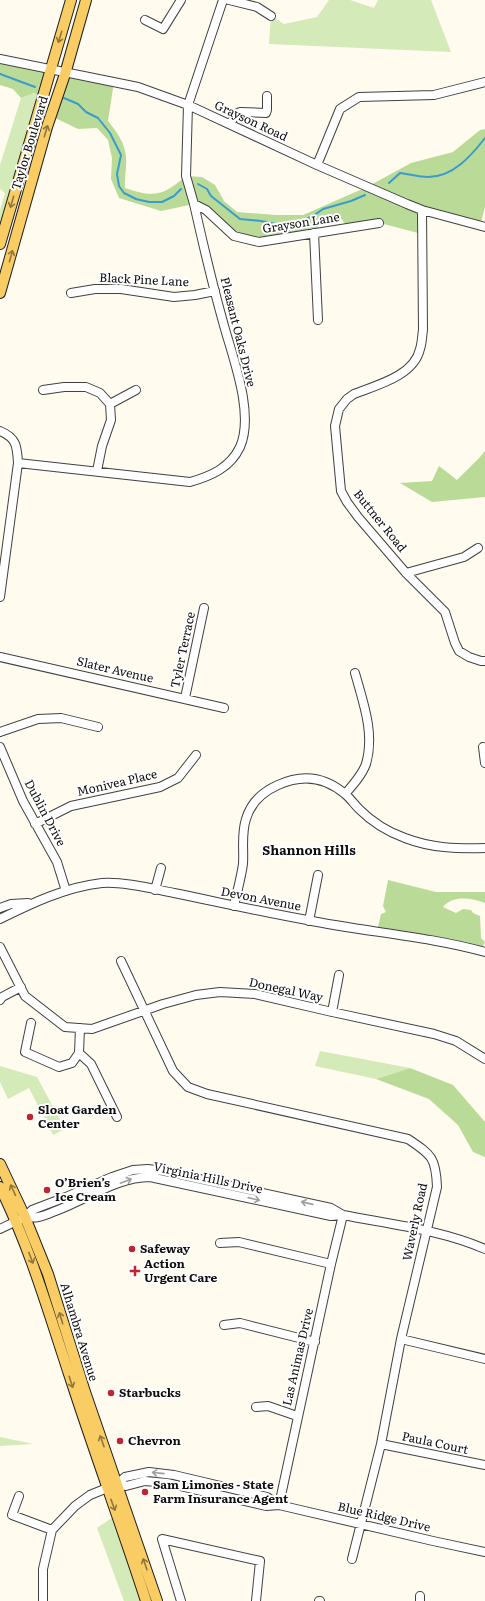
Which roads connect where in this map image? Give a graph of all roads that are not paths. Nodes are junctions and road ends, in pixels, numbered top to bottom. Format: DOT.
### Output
graph roads {
  1 [pos="71,0"];
  2 [pos="86,0"];
  3 [pos="181,0"];
  4 [pos="223,0"];
  5 [pos="229,0"];
  6 [pos="271,16"];
  7 [pos="146,20"];
  8 [pos="0,59"];
  9 [pos="50,70"];
  10 [pos="65,74"];
  11 [pos="485,82"];
  12 [pos="267,96"];
  13 [pos="188,105"];
  14 [pos="230,124"];
  15 [pos="317,165"];
  16 [pos="194,204"];
  17 [pos="422,210"];
  18 [pos="379,223"];
  19 [pos="485,227"];
  20 [pos="314,233"];
  21 [pos="0,244"];
  22 [pos="215,291"];
  23 [pos="0,293"];
  24 [pos="71,294"];
  25 [pos="318,320"];
  26 [pos="43,390"];
  27 [pos="136,390"];
  28 [pos="110,404"];
  29 [pos="0,431"];
  30 [pos="18,463"];
  31 [pos="97,471"];
  32 [pos="478,548"];
  33 [pos="406,573"];
  34 [pos="0,597"];
  35 [pos="204,608"];
  36 [pos="0,658"];
  37 [pos="485,661"];
  38 [pos="355,673"];
  39 [pos="185,698"];
  40 [pos="224,708"];
  41 [pos="98,727"];
  42 [pos="0,732"];
  43 [pos="0,747"];
  44 [pos="483,747"];
  45 [pos="196,755"];
  46 [pos="485,763"];
  47 [pos="345,794"];
  48 [pos="35,824"];
  49 [pos="485,848"];
  50 [pos="161,868"];
  51 [pos="318,875"];
  52 [pos="155,890"];
  53 [pos="66,891"];
  54 [pos="33,902"];
  55 [pos="234,906"];
  56 [pos="0,908"];
  57 [pos="0,919"];
  58 [pos="309,921"];
  59 [pos="0,947"];
  60 [pos="485,952"];
  61 [pos="121,961"];
  62 [pos="339,975"];
  63 [pos="21,987"];
  64 [pos="0,1000"];
  65 [pos="144,1011"];
  66 [pos="332,1012"];
  67 [pos="31,1022"];
  68 [pos="80,1028"];
  69 [pos="79,1053"];
  70 [pos="485,1059"];
  71 [pos="117,1117"];
  72 [pos="0,1164"];
  73 [pos="0,1187"];
  74 [pos="343,1215"];
  75 [pos="21,1219"];
  76 [pos="0,1229"];
  77 [pos="427,1232"];
  78 [pos="220,1243"];
  79 [pos="485,1249"];
  80 [pos="331,1264"];
  81 [pos="224,1325"];
  82 [pos="401,1339"];
  83 [pos="314,1342"];
  84 [pos="485,1359"];
  85 [pos="256,1407"];
  86 [pos="297,1416"];
  87 [pos="380,1444"];
  88 [pos="485,1465"];
  89 [pos="117,1484"];
  90 [pos="107,1488"];
  91 [pos="19,1496"];
  92 [pos="279,1505"];
  93 [pos="361,1524"];
  94 [pos="52,1530"];
  95 [pos="485,1552"];
  96 [pos="352,1559"];
  97 [pos="43,1601"];
  98 [pos="146,1601"];
  99 [pos="157,1601"];
  100 [pos="181,1601"];
  101 [pos="256,1601"];
  1 -- 9 [label="main road, Taylor Boulevard, one-way"];
  2 -- 10 [label="main road, Taylor Boulevard"];
  3 -- 7 [label="street"];
  4 -- 13 [label="street"];
  5 -- 6 [label="street"];
  8 -- 9 [label="street, Grayson Road"];
  9 -- 10 [label="street, Grayson Road"];
  9 -- 21 [label="main road, Taylor Boulevard, one-way"];
  10 -- 13 [label="street, Grayson Road"];
  23 -- 10 [label="main road, Taylor Boulevard, one-way"];
  11 -- 15 [label="street"];
  12 -- 14 [label="street"];
  13 -- 14 [label="street, Grayson Road"];
  13 -- 16 [label="street"];
  14 -- 15 [label="street, Grayson Road"];
  15 -- 17 [label="street, Grayson Road"];
  16 -- 20 [label="street, Grayson Lane"];
  16 -- 22 [label="street, Pleasant Oaks Drive"];
  17 -- 19 [label="street, Grayson Road"];
  17 -- 33 [label="street, Buttner Road"];
  18 -- 20 [label="street, Grayson Lane"];
  20 -- 25 [label="street"];
  22 -- 24 [label="street, Black Pine Lane"];
  22 -- 31 [label="street, Pleasant Oaks Drive"];
  26 -- 28 [label="street"];
  27 -- 28 [label="street"];
  28 -- 31 [label="street"];
  29 -- 30 [label="street"];
  30 -- 31 [label="street, Pleasant Oaks Drive"];
  30 -- 34 [label="street"];
  32 -- 33 [label="street"];
  33 -- 37 [label="street, Buttner Road"];
  35 -- 39 [label="street, Tyler Terrace"];
  36 -- 39 [label="street, Slater Avenue"];
  38 -- 47 [label="street"];
  39 -- 40 [label="street, Slater Avenue"];
  41 -- 42 [label="street"];
  43 -- 48 [label="street, Dublin Drive"];
  44 -- 46 [label="street"];
  45 -- 48 [label="street, Monivea Place"];
  47 -- 49 [label="street"];
  47 -- 55 [label="street"];
  48 -- 53 [label="street, Dublin Drive"];
  50 -- 52 [label="street"];
  51 -- 58 [label="street"];
  52 -- 53 [label="street, Devon Avenue"];
  52 -- 55 [label="street, Devon Avenue"];
  53 -- 54 [label="street, Devon Avenue"];
  54 -- 56 [label="street, Devon Avenue"];
  54 -- 57 [label="street, Devon Avenue"];
  55 -- 58 [label="street, Devon Avenue"];
  58 -- 60 [label="street, Devon Avenue"];
  59 -- 63 [label="street, Donegal Way"];
  61 -- 65 [label="street, Waverly Road"];
  62 -- 66 [label="street"];
  63 -- 64 [label="street"];
  63 -- 68 [label="street, Donegal Way"];
  65 -- 66 [label="street, Donegal Way"];
  65 -- 68 [label="street, Donegal Way"];
  65 -- 77 [label="street, Waverly Road"];
  66 -- 70 [label="street, Donegal Way"];
  67 -- 69 [label="street"];
  68 -- 69 [label="street"];
  69 -- 71 [label="street"];
  75 -- 72 [label="main road, Alhambra Avenue, one-way"];
  73 -- 75 [label="main road, Alhambra Avenue"];
  74 -- 75 [label="street, Virginia Hills Drive"];
  74 -- 77 [label="street, Virginia Hills Drive"];
  74 -- 80 [label="street, Las Animas Drive"];
  75 -- 76 [label="street, Virginia Hills Drive"];
  89 -- 75 [label="main road, Alhambra Avenue, one-way"];
  75 -- 90 [label="main road, Alhambra Avenue, one-way"];
  77 -- 79 [label="street, Virginia Hills Drive"];
  77 -- 82 [label="street, Waverly Road"];
  78 -- 80 [label="street"];
  80 -- 83 [label="street, Las Animas Drive"];
  81 -- 83 [label="street"];
  82 -- 84 [label="street"];
  82 -- 87 [label="street, Waverly Road"];
  83 -- 86 [label="street, Las Animas Drive"];
  85 -- 86 [label="street"];
  86 -- 92 [label="street, Las Animas Drive"];
  87 -- 88 [label="street, Paula Court"];
  87 -- 93 [label="street, Waverly Road"];
  89 -- 90 [label="street, Blue Ridge Drive"];
  89 -- 92 [label="street, Blue Ridge Drive"];
  99 -- 89 [label="main road, Alhambra Avenue, one-way"];
  90 -- 94 [label="street, Blue Ridge Drive"];
  90 -- 98 [label="main road, Alhambra Avenue, one-way"];
  91 -- 94 [label="street"];
  92 -- 93 [label="street, Blue Ridge Drive"];
  93 -- 95 [label="street, Blue Ridge Drive"];
  93 -- 96 [label="street, Waverly Road"];
  94 -- 97 [label="street"];
  100 -- 101 [label="street"];
}
